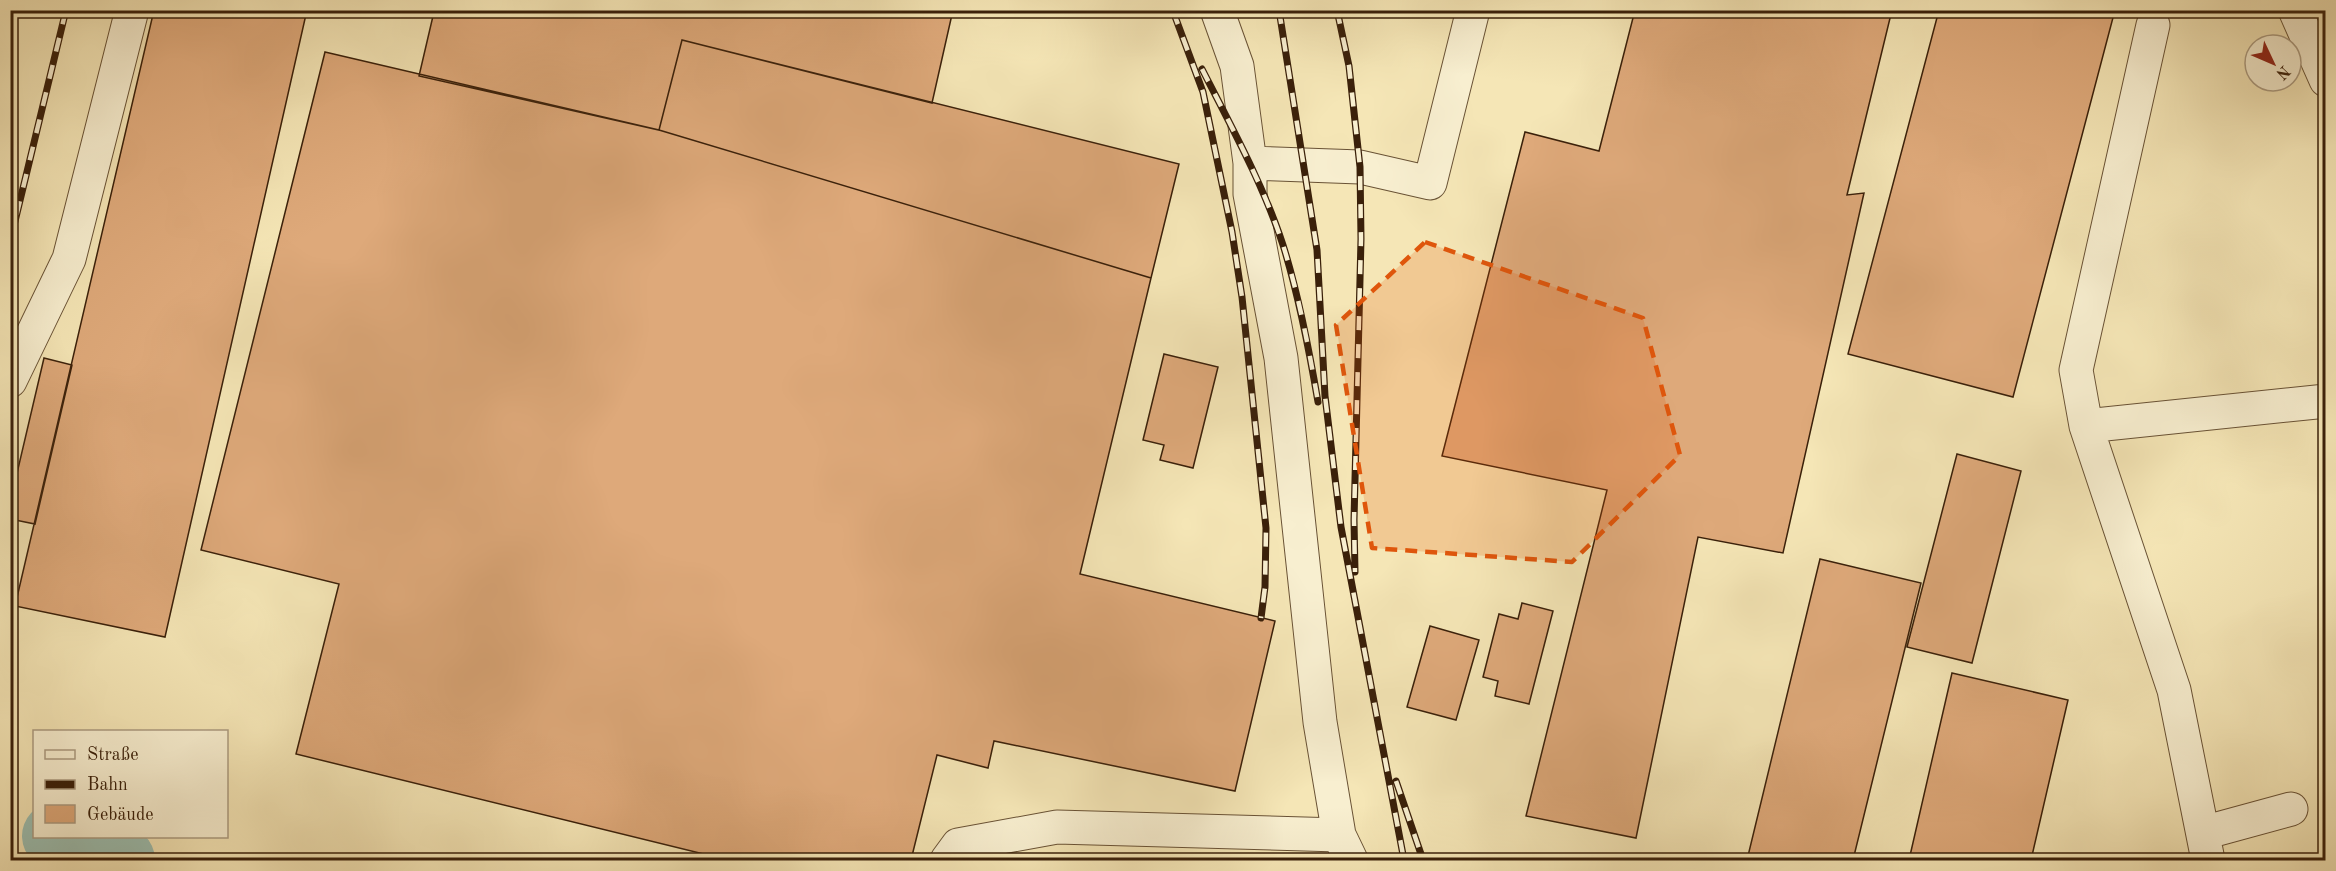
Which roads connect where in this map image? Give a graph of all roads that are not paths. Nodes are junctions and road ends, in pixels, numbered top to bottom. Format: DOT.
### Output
graph roads {
  1 [pos="132,10"];
  2 [pos="1217,10"];
  3 [pos="1473,10"];
  4 [pos="2295,10"];
  5 [pos="2153,25"];
  6 [pos="2325,80"];
  7 [pos="1250,163"];
  8 [pos="10,381"];
  9 [pos="2325,401"];
  10 [pos="2086,426"];
  11 [pos="2291,809"];
  12 [pos="2205,847"];
  13 [pos="1345,848"];
  14 [pos="947,861"];
  1 -- 8 [label="lane"];
  2 -- 7 [label="lane"];
  3 -- 7 [label="lane"];
  4 -- 6 [label="lane"];
  5 -- 10 [label="lane"];
  7 -- 13 [label="lane"];
  9 -- 10 [label="lane"];
  10 -- 12 [label="lane"];
  11 -- 12 [label="lane"];
  13 -- 14 [label="lane"];
}
